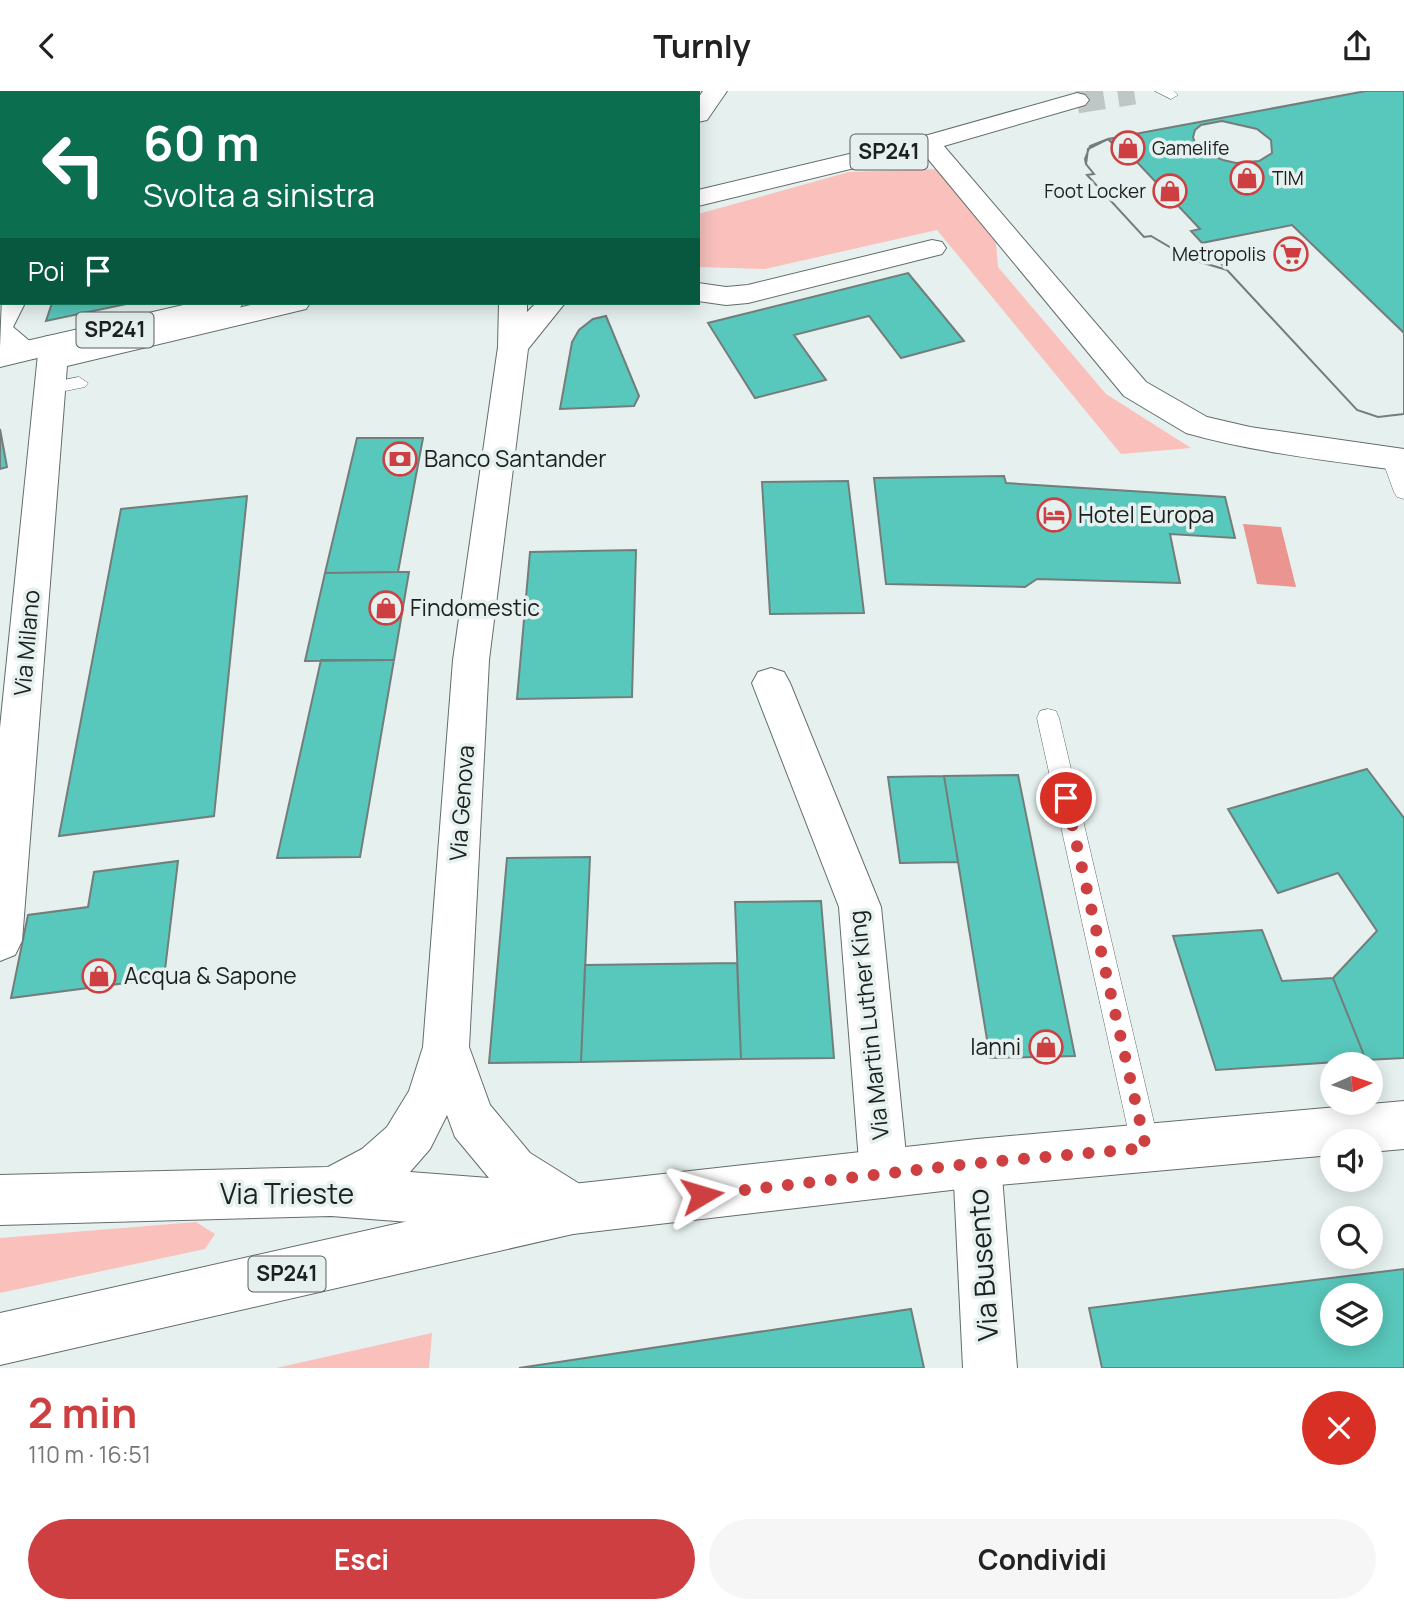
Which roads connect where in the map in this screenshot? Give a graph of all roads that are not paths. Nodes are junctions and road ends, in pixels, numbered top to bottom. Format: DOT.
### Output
graph roads {
  1 [pos="715,91"];
  2 [pos="1077,100"];
  3 [pos="700,112"];
  4 [pos="928,143"];
  5 [pos="702,198"];
  6 [pos="932,248"];
  7 [pos="700,292"];
  8 [pos="10,305"];
  9 [pos="223,305"];
  10 [pos="288,305"];
  11 [pos="513,305"];
  12 [pos="549,305"];
  13 [pos="0,325"];
  14 [pos="0,332"];
  15 [pos="513,347"];
  16 [pos="43,364"];
  17 [pos="1398,460"];
  18 [pos="1404,492"];
  19 [pos="771,683"];
  20 [pos="1048,718"];
  21 [pos="0,941"];
  22 [pos="446,1047"];
  23 [pos="1404,1125"];
  24 [pos="1146,1148"];
  25 [pos="977,1163"];
  26 [pos="884,1174"];
  27 [pos="331,1191"];
  28 [pos="0,1200"];
  29 [pos="573,1209"];
  30 [pos="0,1339"];
  31 [pos="990,1368"];
  1 -- 3 [label="street"];
  2 -- 4 [label="street, SP241"];
  4 -- 5 [label="street, SP241"];
  4 -- 17 [label="street"];
  6 -- 7 [label="street"];
  8 -- 13 [label="street"];
  9 -- 16 [label="street, SP241"];
  10 -- 16 [label="street"];
  11 -- 15 [label="street, Via Genova"];
  12 -- 15 [label="street"];
  14 -- 16 [label="street"];
  15 -- 22 [label="street, Via Genova"];
  16 -- 21 [label="street, Via Milano"];
  17 -- 18 [label="lane"];
  19 -- 26 [label="street, Via Martin Luther King"];
  20 -- 24 [label="lane"];
  22 -- 27 [label="street"];
  22 -- 29 [label="street, Via Genova"];
  23 -- 24 [label="street, SP241"];
  24 -- 25 [label="street, SP241"];
  25 -- 26 [label="street, SP241"];
  25 -- 31 [label="street, Via Busento"];
  26 -- 29 [label="street, SP241"];
  27 -- 28 [label="street, Via Trieste"];
  27 -- 29 [label="street, Via Trieste"];
  29 -- 30 [label="street, SP241"];
}
